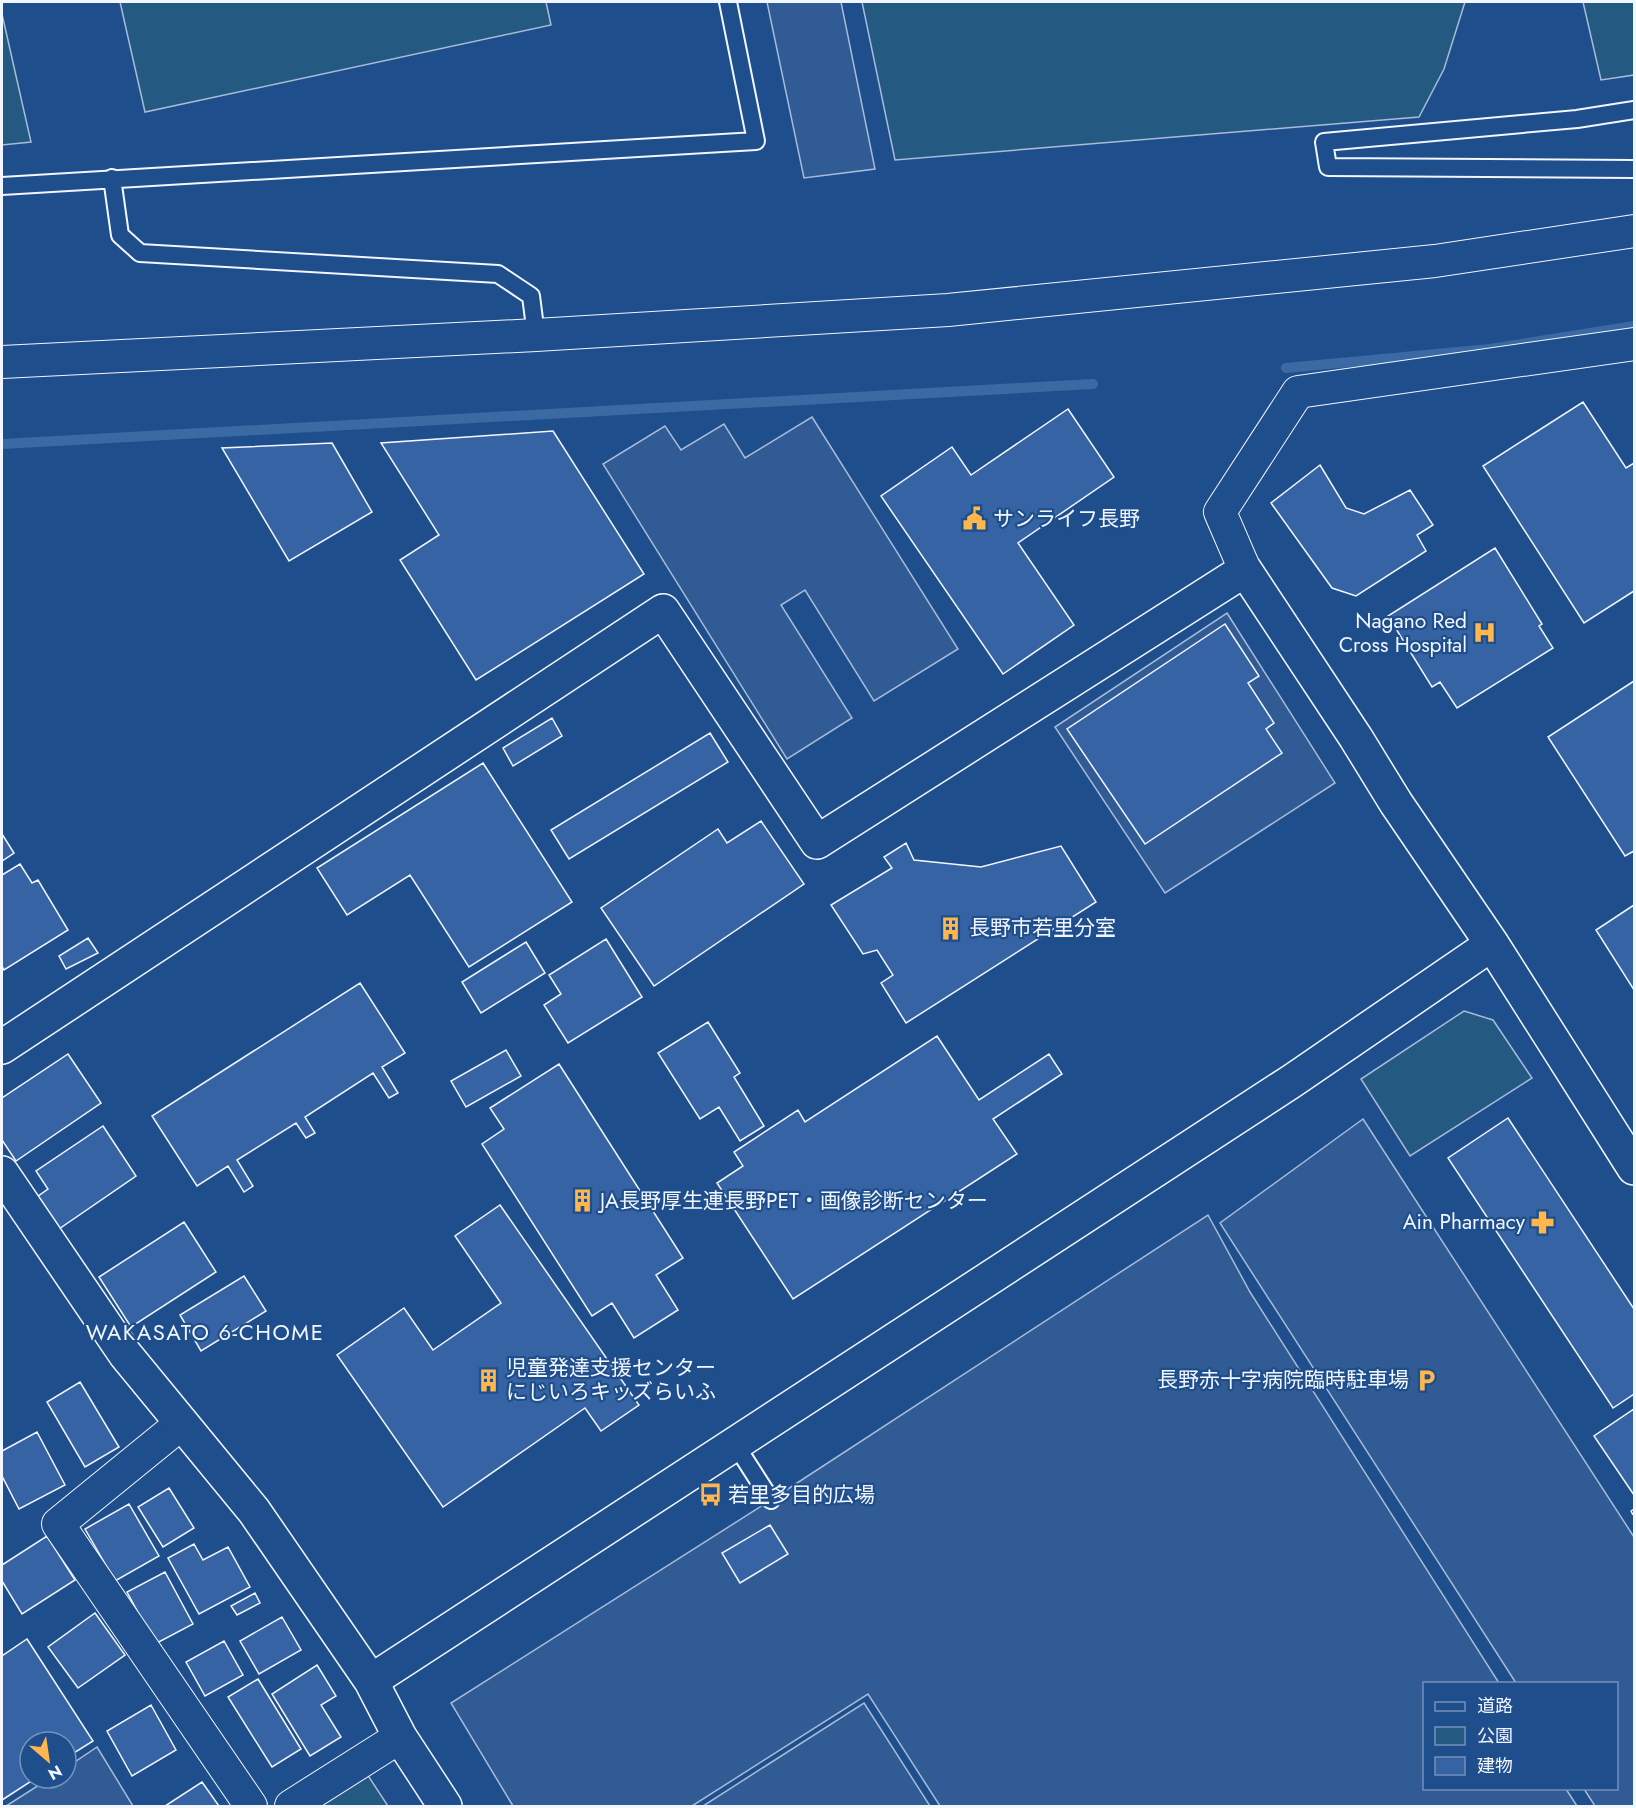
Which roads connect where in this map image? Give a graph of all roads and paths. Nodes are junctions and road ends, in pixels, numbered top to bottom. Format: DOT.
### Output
graph roads {
  1 [pos="728,2"];
  2 [pos="1635,110"];
  3 [pos="1635,170"];
  4 [pos="112,178"];
  5 [pos="2,186"];
  6 [pos="1635,231"];
  7 [pos="536,335"];
  8 [pos="1635,344"];
  9 [pos="2,362"];
  10 [pos="1245,570"];
  11 [pos="1492,944"];
  12 [pos="2,1047"];
  13 [pos="1635,1168"];
  14 [pos="2,1173"];
  15 [pos="182,1423"];
  16 [pos="735,1444"];
  17 [pos="771,1500"];
  18 [pos="371,1681"];
  19 [pos="400,1737"];
  20 [pos="251,1806"];
  21 [pos="291,1806"];
  22 [pos="445,1806"];
  1 -- 4 [label="lane"];
  2 -- 3 [label="lane"];
  4 -- 5 [label="lane"];
  4 -- 7 [label="lane"];
  6 -- 7 [label="street"];
  7 -- 9 [label="street"];
  8 -- 10 [label="street"];
  10 -- 11 [label="street"];
  10 -- 12 [label="street"];
  11 -- 13 [label="street"];
  11 -- 16 [label="street"];
  14 -- 15 [label="street"];
  15 -- 18 [label="street"];
  15 -- 20 [label="street"];
  16 -- 17 [label="lane"];
  16 -- 18 [label="street"];
  18 -- 19 [label="street"];
  19 -- 21 [label="street"];
  19 -- 22 [label="street"];
}
